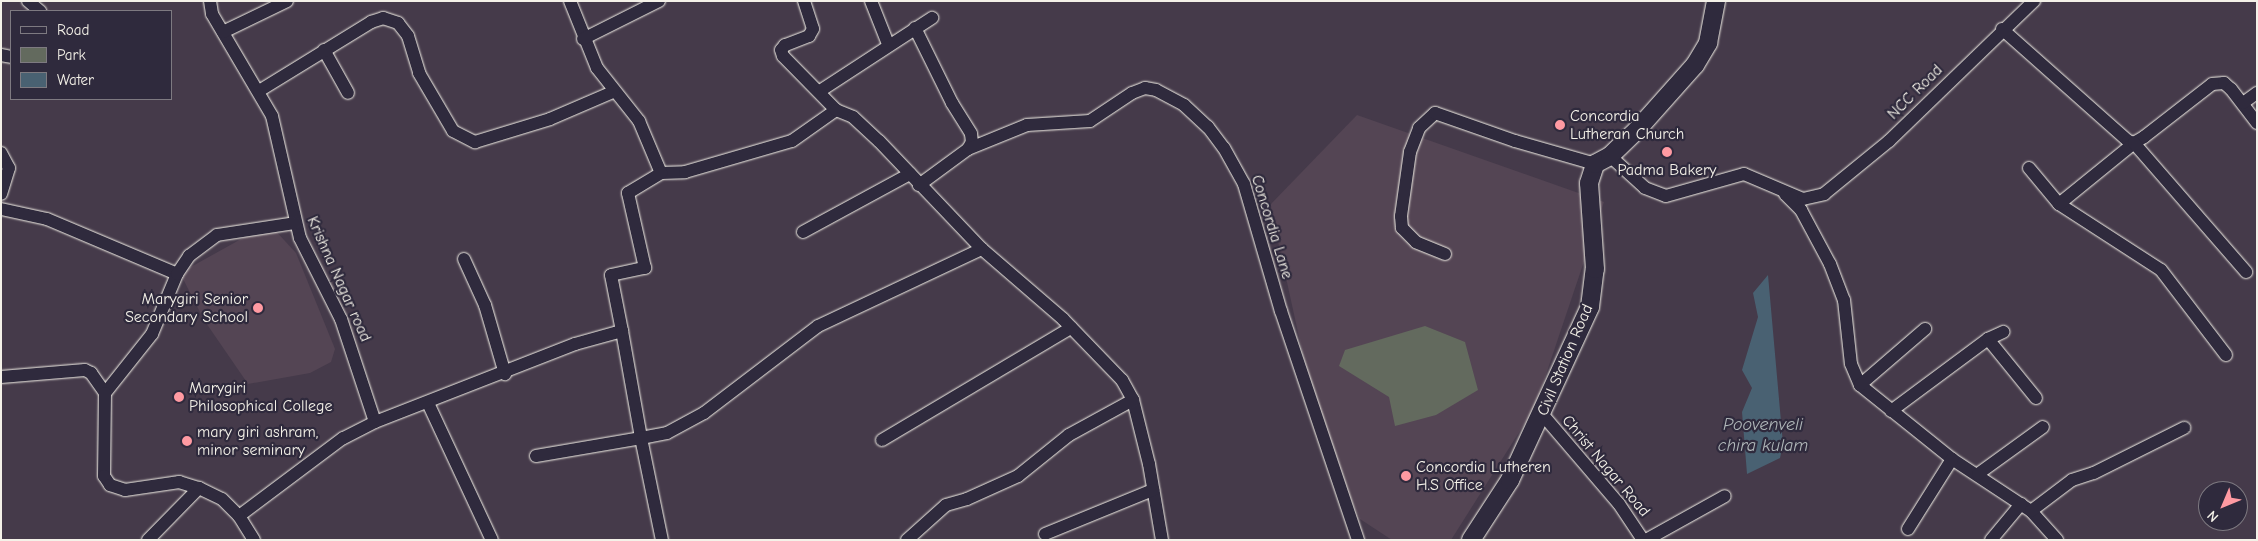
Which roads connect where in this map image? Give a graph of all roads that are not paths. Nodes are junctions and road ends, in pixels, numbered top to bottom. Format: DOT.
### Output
graph roads {
  1 [pos="28,1"];
  2 [pos="210,1"];
  3 [pos="287,1"];
  4 [pos="570,1"];
  5 [pos="659,1"];
  6 [pos="804,1"];
  7 [pos="871,1"];
  8 [pos="1716,1"];
  9 [pos="2034,1"];
  10 [pos="39,10"];
  11 [pos="932,18"];
  12 [pos="915,28"];
  13 [pos="2002,29"];
  14 [pos="223,32"];
  15 [pos="583,39"];
  16 [pos="888,44"];
  17 [pos="324,50"];
  18 [pos="259,91"];
  19 [pos="820,91"];
  20 [pos="348,92"];
  21 [pos="613,92"];
  22 [pos="2257,93"];
  23 [pos="2243,103"];
  24 [pos="836,110"];
  25 [pos="2257,123"];
  26 [pos="2134,143"];
  27 [pos="968,149"];
  28 [pos="1,153"];
  29 [pos="1602,160"];
  30 [pos="2029,168"];
  31 [pos="661,172"];
  32 [pos="910,174"];
  33 [pos="919,185"];
  34 [pos="1780,189"];
  35 [pos="1,194"];
  36 [pos="2059,204"];
  37 [pos="1,209"];
  38 [pos="295,223"];
  39 [pos="803,232"];
  40 [pos="982,249"];
  41 [pos="1445,254"];
  42 [pos="464,259"];
  43 [pos="2246,272"];
  44 [pos="177,274"];
  45 [pos="1071,328"];
  46 [pos="1925,330"];
  47 [pos="622,331"];
  48 [pos="2004,332"];
  49 [pos="1988,339"];
  50 [pos="2226,354"];
  51 [pos="506,374"];
  52 [pos="1,377"];
  53 [pos="1860,385"];
  54 [pos="105,393"];
  55 [pos="2036,398"];
  56 [pos="1133,400"];
  57 [pos="428,403"];
  58 [pos="1892,411"];
  59 [pos="1542,414"];
  60 [pos="375,422"];
  61 [pos="2042,427"];
  62 [pos="2184,428"];
  63 [pos="641,438"];
  64 [pos="882,440"];
  65 [pos="536,456"];
  66 [pos="1952,459"];
  67 [pos="1978,474"];
  68 [pos="200,488"];
  69 [pos="1153,490"];
  70 [pos="1725,496"];
  71 [pos="2026,508"];
  72 [pos="239,516"];
  73 [pos="1908,529"];
  74 [pos="1045,534"];
  75 [pos="1474,539"];
  76 [pos="148,540"];
  77 [pos="254,540"];
  78 [pos="492,540"];
  79 [pos="662,540"];
  80 [pos="907,540"];
  81 [pos="1162,540"];
  82 [pos="1358,540"];
  83 [pos="1645,540"];
  84 [pos="1991,540"];
  85 [pos="2057,540"];
  1 -- 10 [label="street"];
  2 -- 14 [label="street, Krishna Nagar road"];
  3 -- 14 [label="street"];
  4 -- 15 [label="street"];
  5 -- 15 [label="street"];
  6 -- 19 [label="street"];
  7 -- 16 [label="street"];
  8 -- 29 [label="main road, Civil Station Road"];
  9 -- 13 [label="street, NCC Road"];
  11 -- 12 [label="street"];
  12 -- 16 [label="street"];
  12 -- 27 [label="street"];
  13 -- 26 [label="street"];
  13 -- 34 [label="street, NCC Road"];
  14 -- 18 [label="street, Krishna Nagar road"];
  15 -- 21 [label="street"];
  16 -- 19 [label="street"];
  17 -- 18 [label="street"];
  17 -- 20 [label="street"];
  17 -- 21 [label="street"];
  18 -- 38 [label="street, Krishna Nagar road"];
  19 -- 24 [label="street"];
  21 -- 31 [label="street"];
  22 -- 23 [label="street"];
  23 -- 25 [label="street"];
  23 -- 26 [label="street"];
  24 -- 31 [label="street"];
  24 -- 32 [label="street"];
  26 -- 36 [label="street"];
  26 -- 43 [label="street"];
  27 -- 33 [label="street"];
  27 -- 82 [label="street, Concordia Lane"];
  28 -- 35 [label="street"];
  29 -- 34 [label="street"];
  29 -- 41 [label="street"];
  29 -- 59 [label="main road, Civil Station Road"];
  30 -- 36 [label="street"];
  31 -- 47 [label="street"];
  32 -- 33 [label="street"];
  32 -- 39 [label="street"];
  33 -- 40 [label="street"];
  34 -- 53 [label="street"];
  36 -- 50 [label="street"];
  37 -- 44 [label="street"];
  38 -- 44 [label="street"];
  38 -- 60 [label="street, Krishna Nagar road"];
  40 -- 45 [label="street"];
  40 -- 63 [label="street"];
  42 -- 51 [label="street"];
  44 -- 54 [label="street"];
  45 -- 56 [label="street"];
  45 -- 64 [label="street"];
  46 -- 53 [label="street"];
  47 -- 51 [label="street"];
  47 -- 63 [label="street"];
  48 -- 49 [label="street"];
  49 -- 55 [label="street"];
  49 -- 58 [label="street"];
  51 -- 57 [label="street"];
  52 -- 54 [label="street"];
  53 -- 58 [label="street"];
  54 -- 68 [label="street"];
  56 -- 69 [label="street"];
  56 -- 80 [label="street"];
  57 -- 60 [label="street"];
  57 -- 78 [label="street"];
  58 -- 66 [label="street"];
  59 -- 75 [label="main road, Civil Station Road"];
  59 -- 83 [label="street, Christ Nagar Road"];
  60 -- 72 [label="street"];
  61 -- 67 [label="street"];
  62 -- 71 [label="street"];
  63 -- 65 [label="street"];
  63 -- 79 [label="street"];
  66 -- 67 [label="street"];
  66 -- 73 [label="street"];
  67 -- 71 [label="street"];
  68 -- 72 [label="street"];
  68 -- 76 [label="street"];
  69 -- 74 [label="street"];
  69 -- 81 [label="street"];
  70 -- 83 [label="street"];
  71 -- 84 [label="street"];
  71 -- 85 [label="street"];
  72 -- 77 [label="street"];
}
